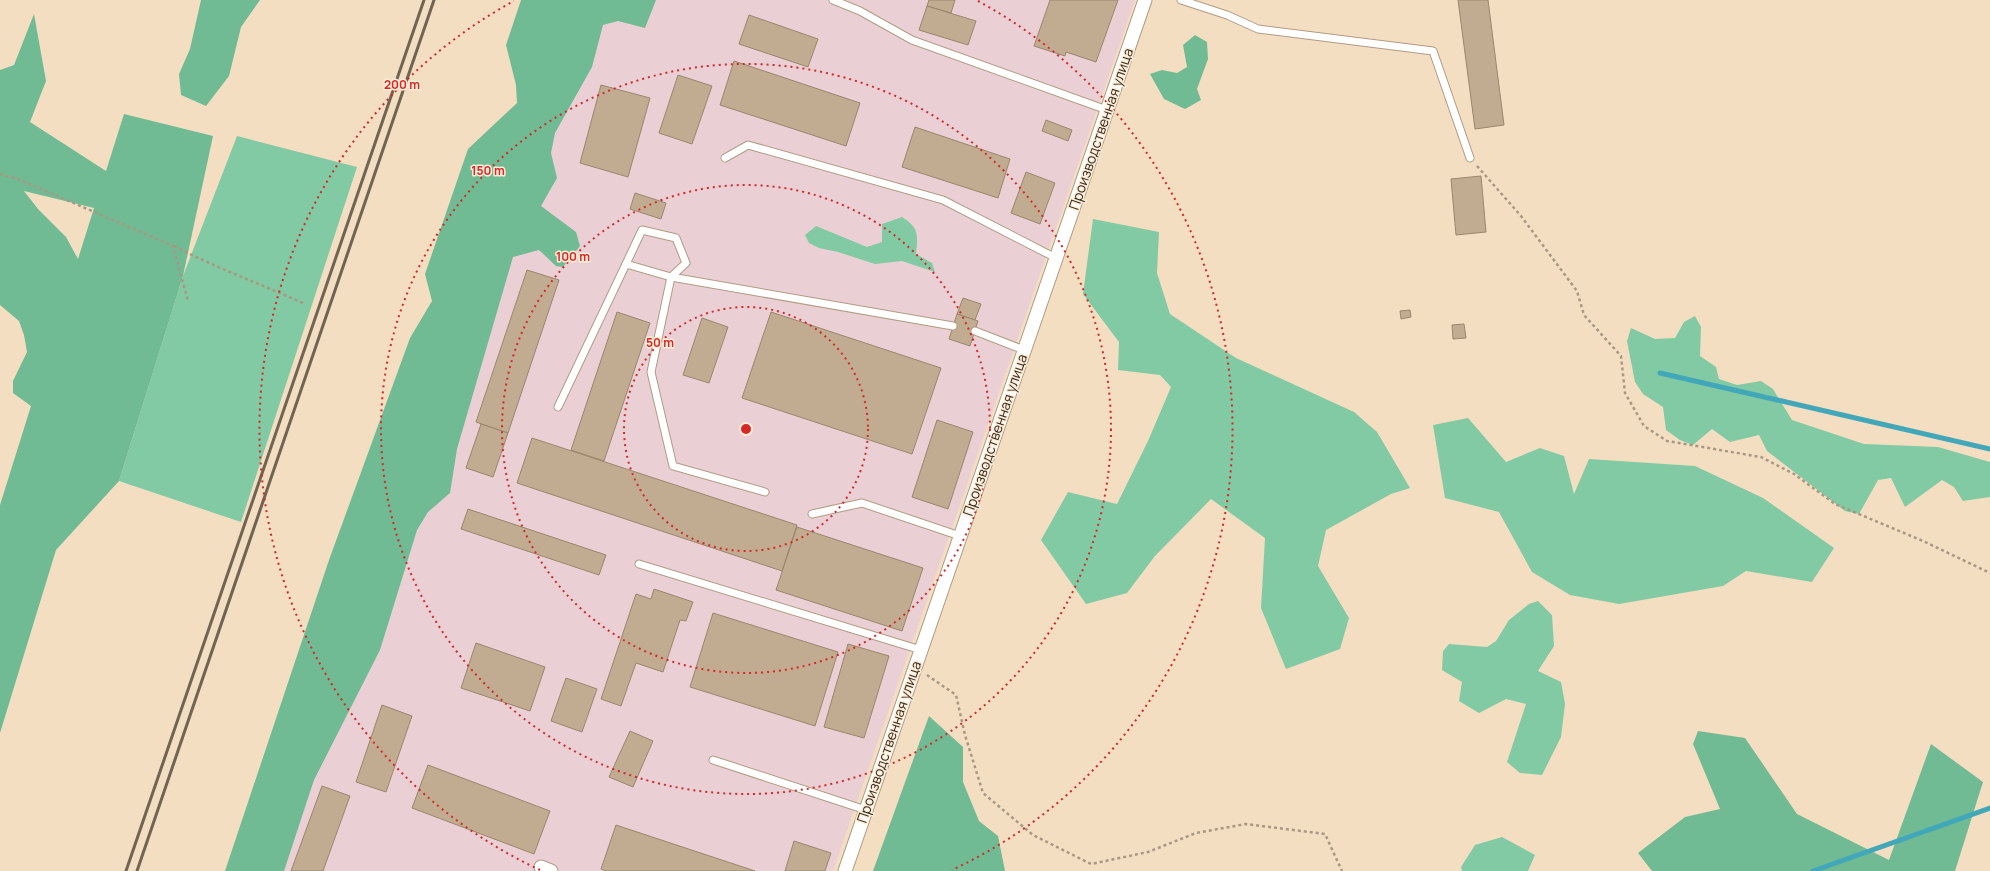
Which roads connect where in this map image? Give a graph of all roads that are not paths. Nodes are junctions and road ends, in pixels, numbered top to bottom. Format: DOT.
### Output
graph roads {
  1 [pos="833,0"];
  2 [pos="1145,0"];
  3 [pos="1181,0"];
  4 [pos="1107,110"];
  5 [pos="725,158"];
  6 [pos="1470,158"];
  7 [pos="1056,258"];
  8 [pos="626,264"];
  9 [pos="671,277"];
  10 [pos="953,326"];
  11 [pos="975,330"];
  12 [pos="1024,350"];
  13 [pos="558,407"];
  14 [pos="765,492"];
  15 [pos="812,514"];
  16 [pos="960,536"];
  17 [pos="639,564"];
  18 [pos="921,650"];
  19 [pos="713,760"];
  20 [pos="866,810"];
  21 [pos="845,871"];
  1 -- 4 [label="lane"];
  2 -- 4 [label="street, Производственная улица"];
  3 -- 6 [label="lane"];
  4 -- 7 [label="street, Производственная улица"];
  5 -- 7 [label="lane"];
  7 -- 12 [label="street, Производственная улица"];
  8 -- 9 [label="lane"];
  8 -- 9 [label="lane"];
  8 -- 13 [label="lane"];
  9 -- 10 [label="lane"];
  9 -- 14 [label="lane"];
  11 -- 12 [label="lane"];
  12 -- 16 [label="street, Производственная улица"];
  15 -- 16 [label="lane"];
  16 -- 18 [label="street, Производственная улица"];
  17 -- 18 [label="lane"];
  18 -- 20 [label="street, Производственная улица"];
  19 -- 20 [label="lane"];
  20 -- 21 [label="street, Производственная улица"];
}
